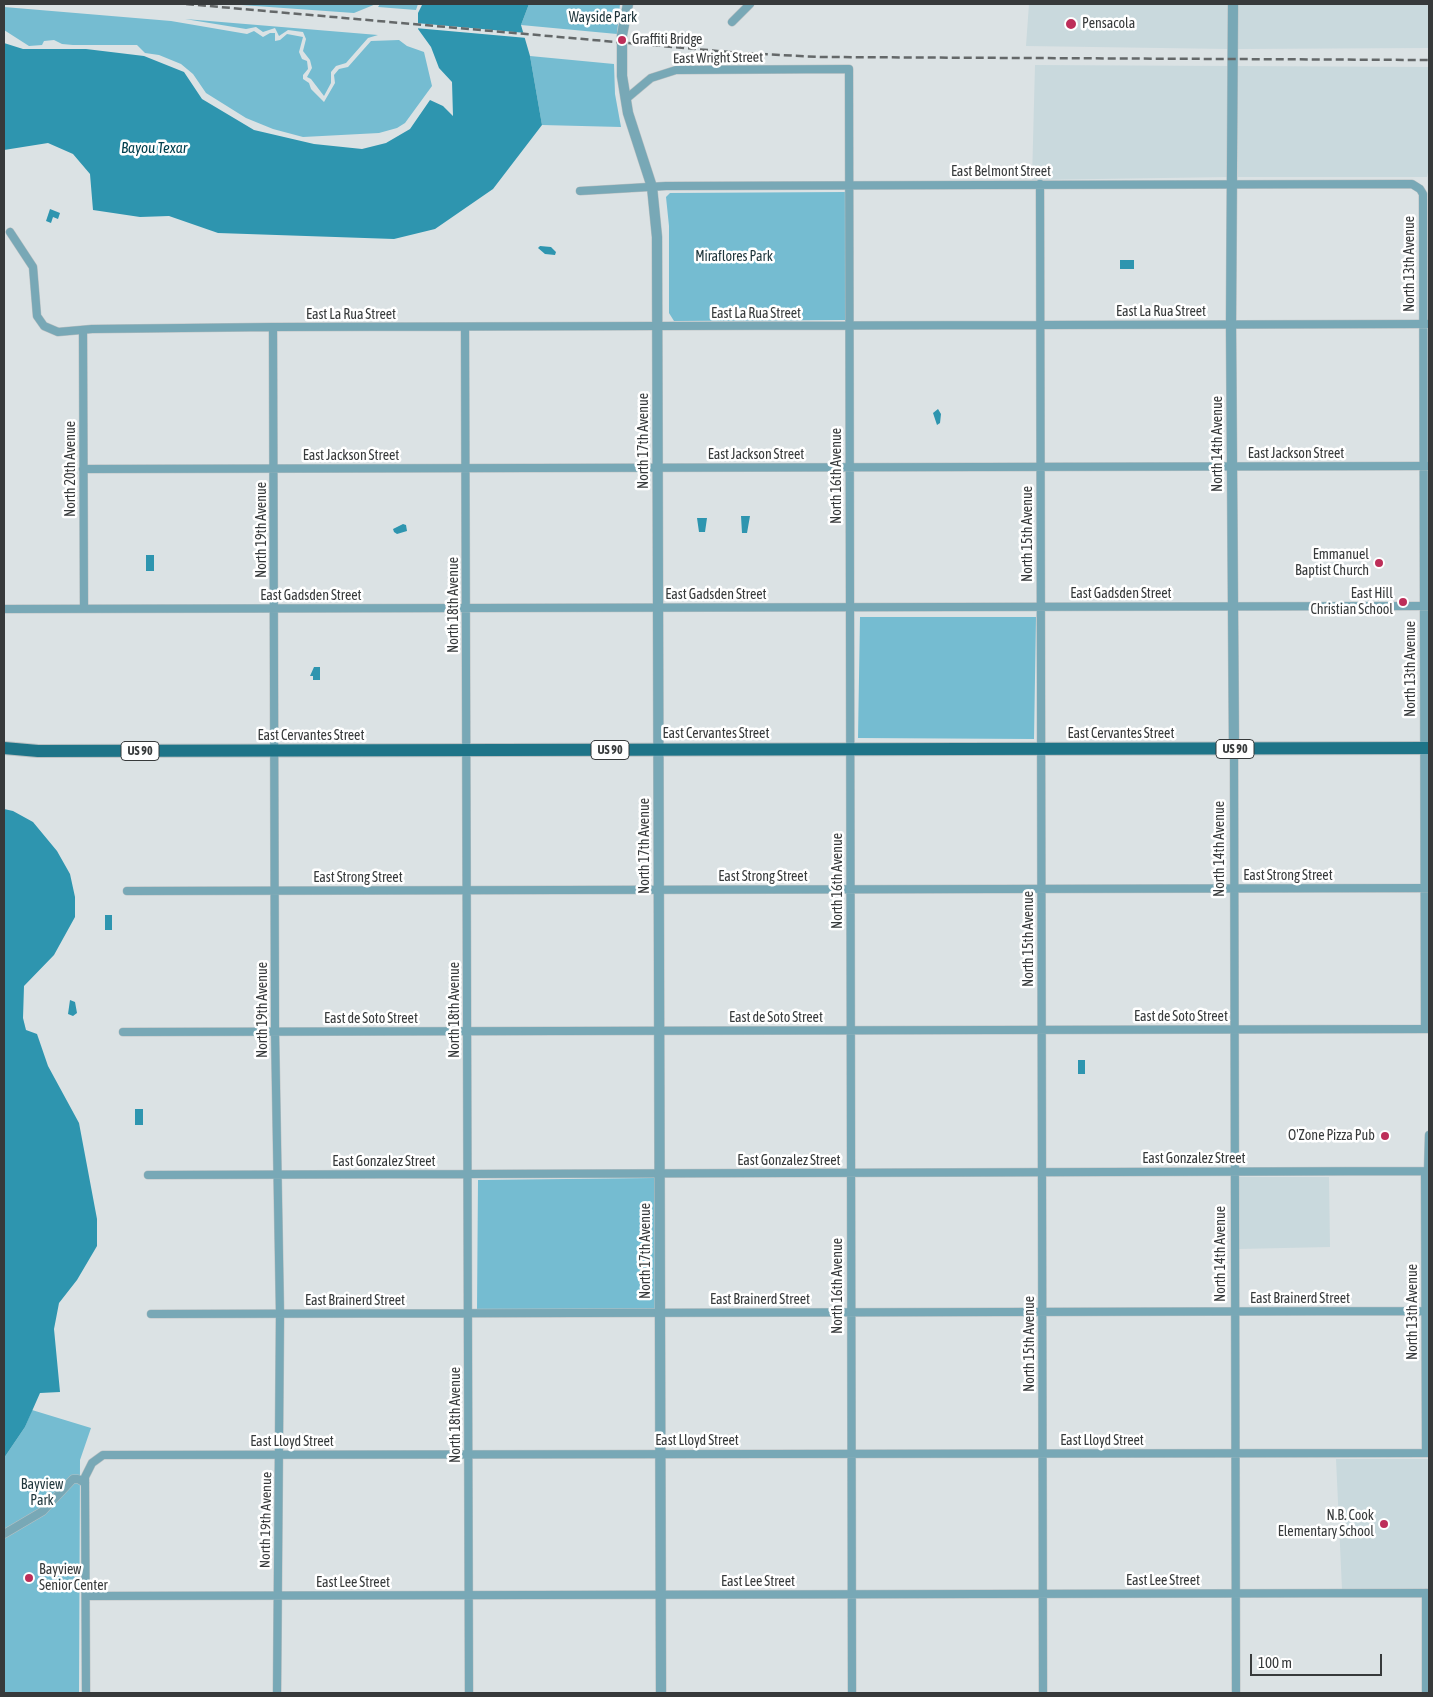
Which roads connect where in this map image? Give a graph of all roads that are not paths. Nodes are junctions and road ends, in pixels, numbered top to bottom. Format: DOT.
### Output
graph roads {
  1 [pos="750,4"];
  2 [pos="1233,4"];
  3 [pos="627,5"];
  4 [pos="732,22"];
  5 [pos="848,69"];
  6 [pos="626,98"];
  7 [pos="1040,184"];
  8 [pos="1233,185"];
  9 [pos="849,186"];
  10 [pos="652,187"];
  11 [pos="1420,189"];
  12 [pos="580,191"];
  13 [pos="10,232"];
  14 [pos="1426,324"];
  15 [pos="1040,325"];
  16 [pos="1231,325"];
  17 [pos="658,326"];
  18 [pos="849,326"];
  19 [pos="273,327"];
  20 [pos="465,327"];
  21 [pos="83,330"];
  22 [pos="1232,466"];
  23 [pos="1426,466"];
  24 [pos="1040,467"];
  25 [pos="466,468"];
  26 [pos="658,468"];
  27 [pos="849,468"];
  28 [pos="84,469"];
  29 [pos="274,469"];
  30 [pos="1232,606"];
  31 [pos="1427,606"];
  32 [pos="850,607"];
  33 [pos="1041,607"];
  34 [pos="275,608"];
  35 [pos="467,608"];
  36 [pos="658,608"];
  37 [pos="4,609"];
  38 [pos="84,609"];
  39 [pos="4,748"];
  40 [pos="1426,748"];
  41 [pos="850,749"];
  42 [pos="1041,749"];
  43 [pos="1234,749"];
  44 [pos="466,750"];
  45 [pos="658,750"];
  46 [pos="276,751"];
  47 [pos="1427,888"];
  48 [pos="1041,889"];
  49 [pos="1234,889"];
  50 [pos="659,890"];
  51 [pos="850,890"];
  52 [pos="275,891"];
  53 [pos="468,891"];
  54 [pos="127,892"];
  55 [pos="1234,1029"];
  56 [pos="1427,1029"];
  57 [pos="850,1030"];
  58 [pos="1042,1030"];
  59 [pos="275,1031"];
  60 [pos="468,1031"];
  61 [pos="659,1031"];
  62 [pos="123,1032"];
  63 [pos="1429,1135"];
  64 [pos="1428,1171"];
  65 [pos="1042,1172"];
  66 [pos="1234,1172"];
  67 [pos="851,1173"];
  68 [pos="468,1174"];
  69 [pos="660,1174"];
  70 [pos="148,1175"];
  71 [pos="277,1175"];
  72 [pos="1427,1311"];
  73 [pos="851,1312"];
  74 [pos="1042,1312"];
  75 [pos="1235,1312"];
  76 [pos="468,1313"];
  77 [pos="660,1313"];
  78 [pos="151,1314"];
  79 [pos="280,1314"];
  80 [pos="1043,1453"];
  81 [pos="1235,1453"];
  82 [pos="1428,1453"];
  83 [pos="660,1454"];
  84 [pos="851,1454"];
  85 [pos="280,1455"];
  86 [pos="469,1455"];
  87 [pos="86,1483"];
  88 [pos="4,1534"];
  89 [pos="1428,1593"];
  90 [pos="1043,1594"];
  91 [pos="1236,1594"];
  92 [pos="469,1595"];
  93 [pos="660,1595"];
  94 [pos="852,1595"];
  95 [pos="86,1596"];
  96 [pos="278,1596"];
  97 [pos="86,1693"];
  98 [pos="277,1693"];
  99 [pos="470,1693"];
  100 [pos="661,1693"];
  101 [pos="852,1693"];
  102 [pos="1043,1693"];
  103 [pos="1236,1693"];
  104 [pos="1426,1693"];
  1 -- 4 [label="street"];
  2 -- 8 [label="street, North 14th Avenue"];
  3 -- 6 [label="street, North 17th Avenue"];
  5 -- 6 [label="street, East Wright Street"];
  5 -- 9 [label="street, North 16th Avenue"];
  6 -- 10 [label="street, North 17th Avenue"];
  7 -- 8 [label="street, East Belmont Street"];
  7 -- 9 [label="street, East Belmont Street"];
  7 -- 15 [label="street, North 15th Avenue"];
  8 -- 11 [label="street, East Belmont Street"];
  8 -- 16 [label="street, North 14th Avenue"];
  9 -- 10 [label="street, East Belmont Street"];
  9 -- 18 [label="street, North 16th Avenue"];
  10 -- 12 [label="street, East Belmont Street"];
  10 -- 17 [label="street, North 17th Avenue"];
  11 -- 14 [label="street, North 13th Avenue"];
  13 -- 21 [label="street, East La Rua Street"];
  14 -- 16 [label="street, East La Rua Street"];
  14 -- 23 [label="street, North 13th Avenue"];
  15 -- 16 [label="street, East La Rua Street"];
  15 -- 18 [label="street, East La Rua Street"];
  15 -- 24 [label="street, North 15th Avenue"];
  16 -- 22 [label="street, North 14th Avenue"];
  17 -- 18 [label="street, East La Rua Street"];
  17 -- 20 [label="street, East La Rua Street"];
  17 -- 26 [label="street, North 17th Avenue"];
  18 -- 27 [label="street, North 16th Avenue"];
  19 -- 20 [label="street, East La Rua Street"];
  19 -- 21 [label="street, East La Rua Street"];
  19 -- 29 [label="street, North 19th Avenue"];
  20 -- 25 [label="street, North 18th Avenue"];
  21 -- 28 [label="street, North 20th Avenue"];
  22 -- 23 [label="street, East Jackson Street"];
  22 -- 24 [label="street, East Jackson Street"];
  22 -- 30 [label="street, North 14th Avenue"];
  23 -- 31 [label="street, North 13th Avenue"];
  24 -- 27 [label="street, East Jackson Street"];
  24 -- 33 [label="street, North 15th Avenue"];
  25 -- 26 [label="street, East Jackson Street"];
  25 -- 29 [label="street, East Jackson Street"];
  25 -- 35 [label="street, North 18th Avenue"];
  26 -- 27 [label="street, East Jackson Street"];
  26 -- 36 [label="street, North 17th Avenue"];
  27 -- 32 [label="street, North 16th Avenue"];
  28 -- 29 [label="street, East Jackson Street"];
  28 -- 38 [label="street, North 20th Avenue"];
  29 -- 34 [label="street, North 19th Avenue"];
  30 -- 31 [label="street, East Gadsden Street"];
  30 -- 33 [label="street, East Gadsden Street"];
  30 -- 43 [label="street, North 14th Avenue"];
  31 -- 40 [label="street, North 13th Avenue"];
  32 -- 33 [label="street, East Gadsden Street"];
  32 -- 36 [label="street, East Gadsden Street"];
  32 -- 41 [label="street, North 16th Avenue"];
  33 -- 42 [label="street, North 15th Avenue"];
  34 -- 35 [label="street, East Gadsden Street"];
  34 -- 38 [label="street, East Gadsden Street"];
  34 -- 46 [label="street, North 19th Avenue"];
  35 -- 36 [label="street, East Gadsden Street"];
  35 -- 44 [label="street, North 18th Avenue"];
  36 -- 45 [label="street, North 17th Avenue"];
  37 -- 38 [label="street, East Gadsden Street"];
  39 -- 46 [label="main road, East Cervantes Street / US 90"];
  40 -- 43 [label="main road, East Cervantes Street / US 90"];
  40 -- 47 [label="street, North 13th Avenue"];
  41 -- 42 [label="main road, East Cervantes Street / US 90"];
  41 -- 45 [label="main road, East Cervantes Street / US 90"];
  41 -- 51 [label="street, North 16th Avenue"];
  42 -- 43 [label="main road, East Cervantes Street / US 90"];
  42 -- 48 [label="street, North 15th Avenue"];
  43 -- 49 [label="street, North 14th Avenue"];
  44 -- 45 [label="main road, East Cervantes Street / US 90"];
  44 -- 46 [label="main road, East Cervantes Street / US 90"];
  44 -- 53 [label="street, North 18th Avenue"];
  45 -- 50 [label="street, North 17th Avenue"];
  46 -- 52 [label="street, North 19th Avenue"];
  47 -- 49 [label="street, East Strong Street"];
  47 -- 56 [label="street, North 13th Avenue"];
  48 -- 49 [label="street, East Strong Street"];
  48 -- 51 [label="street, East Strong Street"];
  48 -- 58 [label="street, North 15th Avenue"];
  49 -- 55 [label="street, North 14th Avenue"];
  50 -- 51 [label="street, East Strong Street"];
  50 -- 53 [label="street, East Strong Street"];
  50 -- 61 [label="street, North 17th Avenue"];
  51 -- 57 [label="street, North 16th Avenue"];
  52 -- 53 [label="street, East Strong Street"];
  52 -- 54 [label="street, East Strong Street"];
  52 -- 59 [label="street, North 19th Avenue"];
  53 -- 60 [label="street, North 18th Avenue"];
  55 -- 56 [label="street, East de Soto Street"];
  55 -- 58 [label="street, East de Soto Street"];
  55 -- 66 [label="street, North 14th Avenue"];
  57 -- 58 [label="street, East de Soto Street"];
  57 -- 61 [label="street, East de Soto Street"];
  57 -- 67 [label="street, North 16th Avenue"];
  58 -- 65 [label="street, North 15th Avenue"];
  59 -- 60 [label="street, East de Soto Street"];
  59 -- 62 [label="street, East de Soto Street"];
  59 -- 71 [label="street, North 19th Avenue"];
  60 -- 61 [label="street, East de Soto Street"];
  60 -- 68 [label="street, North 18th Avenue"];
  61 -- 69 [label="street, North 17th Avenue"];
  63 -- 64 [label="street, North 13th Avenue"];
  64 -- 66 [label="street, East Gonzalez Street"];
  64 -- 72 [label="street, North 13th Avenue"];
  65 -- 66 [label="street, East Gonzalez Street"];
  65 -- 67 [label="street, East Gonzalez Street"];
  65 -- 74 [label="street, North 15th Avenue"];
  66 -- 75 [label="street, North 14th Avenue"];
  67 -- 69 [label="street, East Gonzalez Street"];
  67 -- 73 [label="street, North 16th Avenue"];
  68 -- 69 [label="street, East Gonzalez Street"];
  68 -- 71 [label="street, East Gonzalez Street"];
  68 -- 76 [label="street, North 18th Avenue"];
  69 -- 77 [label="street, North 17th Avenue"];
  70 -- 71 [label="street, East Gonzalez Street"];
  71 -- 79 [label="street, North 19th Avenue"];
  72 -- 75 [label="street, East Brainerd Street"];
  72 -- 82 [label="street, North 13th Avenue"];
  73 -- 74 [label="street, East Brainerd Street"];
  73 -- 77 [label="street, East Brainerd Street"];
  73 -- 84 [label="street, North 16th Avenue"];
  74 -- 75 [label="street, East Brainerd Street"];
  74 -- 80 [label="street, North 15th Avenue"];
  75 -- 81 [label="street, North 14th Avenue"];
  76 -- 77 [label="street, East Brainerd Street"];
  76 -- 79 [label="street, East Brainerd Street"];
  76 -- 86 [label="street, North 18th Avenue"];
  77 -- 83 [label="street, North 17th Avenue"];
  78 -- 79 [label="street, East Brainerd Street"];
  79 -- 85 [label="street, North 19th Avenue"];
  80 -- 81 [label="street, East Lloyd Street"];
  80 -- 84 [label="street, East Lloyd Street"];
  80 -- 90 [label="street, North 15th Avenue"];
  81 -- 82 [label="street, East Lloyd Street"];
  81 -- 91 [label="street, North 14th Avenue"];
  83 -- 84 [label="street, East Lloyd Street"];
  83 -- 86 [label="street, East Lloyd Street"];
  83 -- 93 [label="street, North 17th Avenue"];
  84 -- 94 [label="street, North 16th Avenue"];
  85 -- 86 [label="street, East Lloyd Street"];
  85 -- 87 [label="street, East Lloyd Street"];
  85 -- 96 [label="street, North 19th Avenue"];
  86 -- 92 [label="street, North 18th Avenue"];
  87 -- 88 [label="street"];
  87 -- 95 [label="street"];
  89 -- 91 [label="street, East Lee Street"];
  89 -- 104 [label="street"];
  90 -- 91 [label="street, East Lee Street"];
  90 -- 94 [label="street, East Lee Street"];
  90 -- 102 [label="street, North 15th Avenue"];
  91 -- 103 [label="street, North 14th Avenue"];
  92 -- 93 [label="street, East Lee Street"];
  92 -- 96 [label="street, East Lee Street"];
  92 -- 99 [label="street, North 18th Avenue"];
  93 -- 94 [label="street, East Lee Street"];
  93 -- 100 [label="street, North 17th Avenue"];
  94 -- 101 [label="street, North 16th Avenue"];
  95 -- 96 [label="street, East Lee Street"];
  95 -- 97 [label="street"];
  96 -- 98 [label="street, North 19th Avenue"];
}
